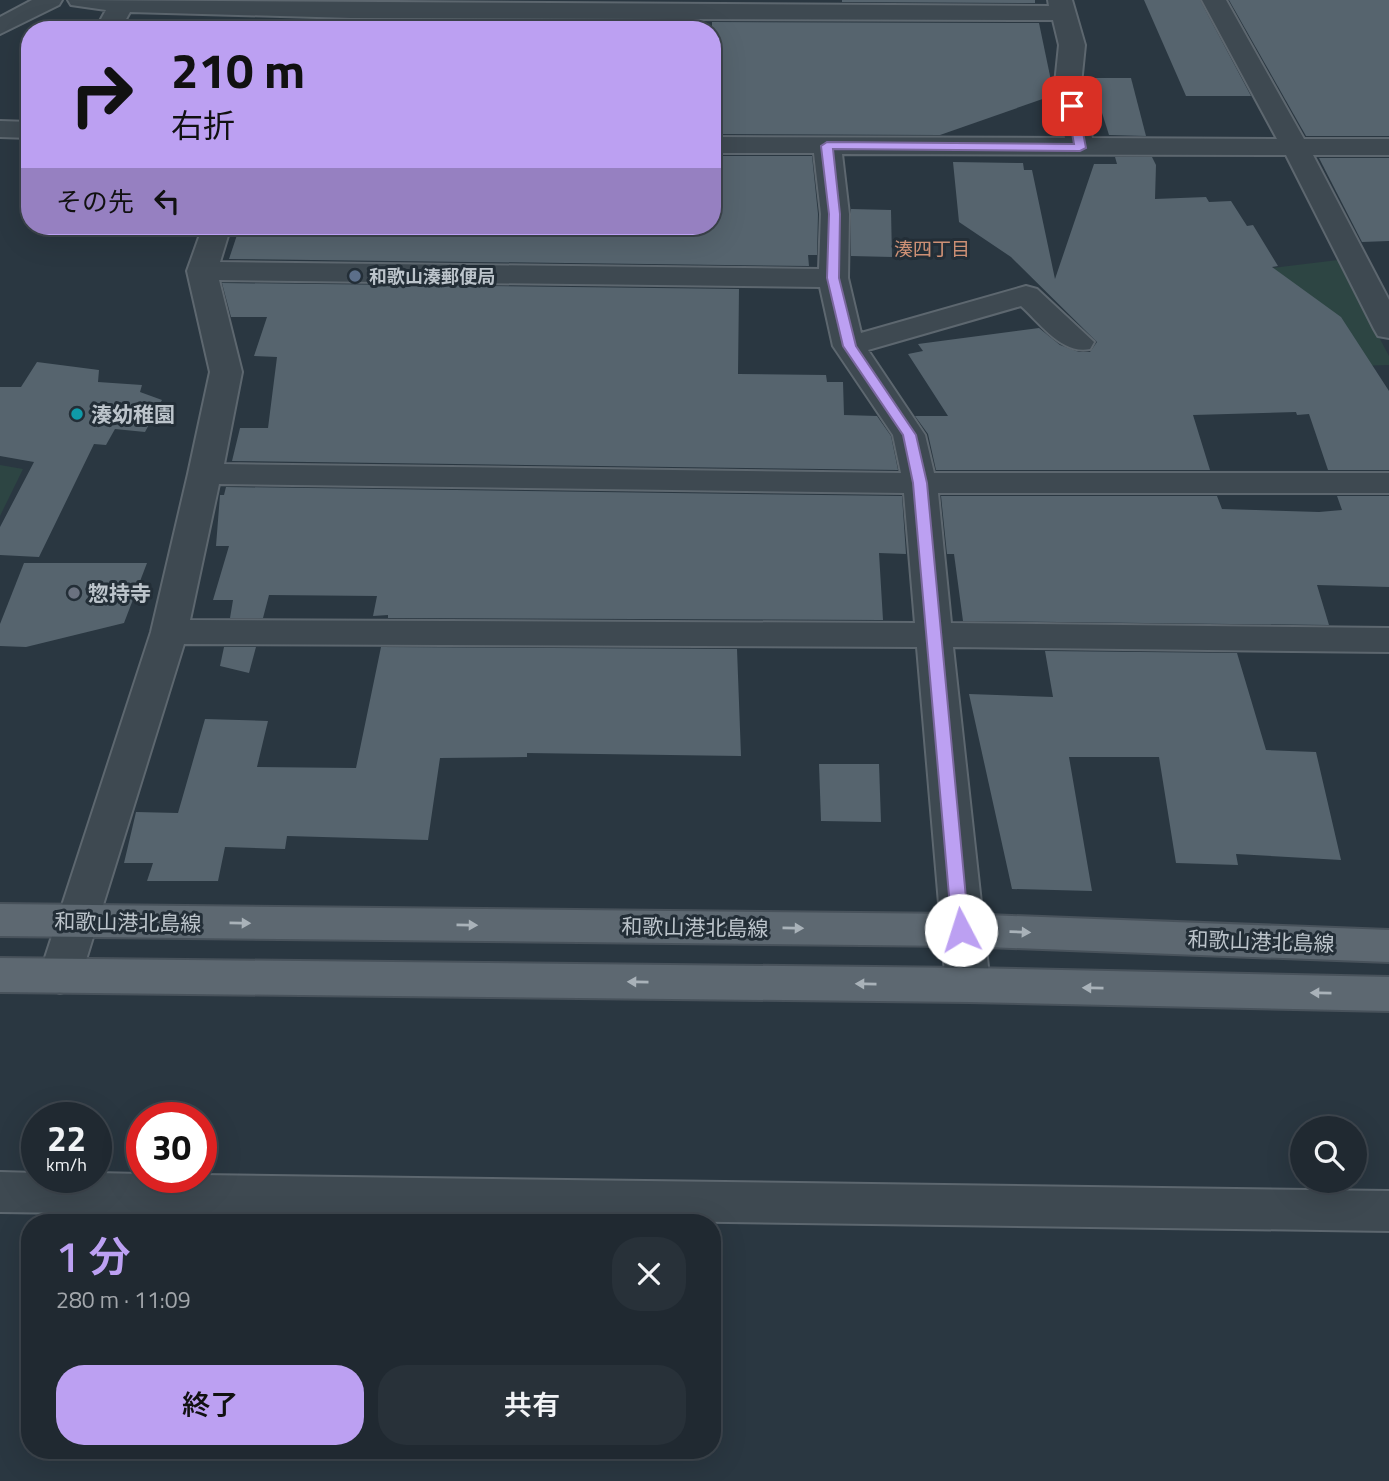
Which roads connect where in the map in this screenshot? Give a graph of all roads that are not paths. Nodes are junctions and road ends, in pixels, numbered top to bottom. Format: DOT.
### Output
graph roads {
  1 [pos="50,0"];
  2 [pos="80,0"];
  3 [pos="1214,0"];
  4 [pos="122,4"];
  5 [pos="1061,6"];
  6 [pos="352,14"];
  7 [pos="112,21"];
  8 [pos="0,27"];
  9 [pos="0,129"];
  10 [pos="21,130"];
  11 [pos="721,145"];
  12 [pos="827,146"];
  13 [pos="1389,147"];
  14 [pos="1080,148"];
  15 [pos="1296,148"];
  16 [pos="214,235"];
  17 [pos="202,271"];
  18 [pos="833,278"];
  19 [pos="1389,329"];
  20 [pos="1079,342"];
  21 [pos="849,346"];
  22 [pos="205,474"];
  23 [pos="920,483"];
  24 [pos="1389,484"];
  25 [pos="169,632"];
  26 [pos="935,635"];
  27 [pos="1389,640"];
  28 [pos="0,920"];
  29 [pos="76,921"];
  30 [pos="961,930"];
  31 [pos="1389,946"];
  32 [pos="0,975"];
  33 [pos="60,976"];
  34 [pos="968,985"];
  35 [pos="1389,994"];
  36 [pos="0,1192"];
  37 [pos="1389,1211"];
  1 -- 8 [label="street"];
  2 -- 4 [label="street"];
  3 -- 15 [label="street"];
  4 -- 6 [label="street"];
  4 -- 7 [label="street"];
  5 -- 6 [label="street"];
  5 -- 14 [label="street"];
  9 -- 10 [label="street"];
  11 -- 12 [label="street"];
  12 -- 14 [label="street"];
  12 -- 18 [label="street"];
  13 -- 15 [label="street"];
  14 -- 15 [label="street"];
  15 -- 19 [label="street"];
  16 -- 17 [label="street"];
  17 -- 18 [label="street"];
  17 -- 22 [label="street"];
  18 -- 21 [label="street"];
  20 -- 21 [label="street"];
  21 -- 23 [label="street"];
  22 -- 23 [label="street"];
  22 -- 25 [label="street"];
  23 -- 24 [label="street"];
  23 -- 26 [label="street"];
  25 -- 26 [label="street"];
  25 -- 29 [label="street"];
  26 -- 27 [label="street"];
  26 -- 30 [label="street"];
  28 -- 29 [label="main road, 和歌山港北島線"];
  29 -- 30 [label="main road, 和歌山港北島線, one-way"];
  29 -- 33 [label="street"];
  30 -- 31 [label="main road, 和歌山港北島線, one-way"];
  30 -- 34 [label="street"];
  32 -- 33 [label="main road"];
  34 -- 33 [label="main road, one-way"];
  35 -- 34 [label="main road, one-way"];
  36 -- 37 [label="street"];
}
